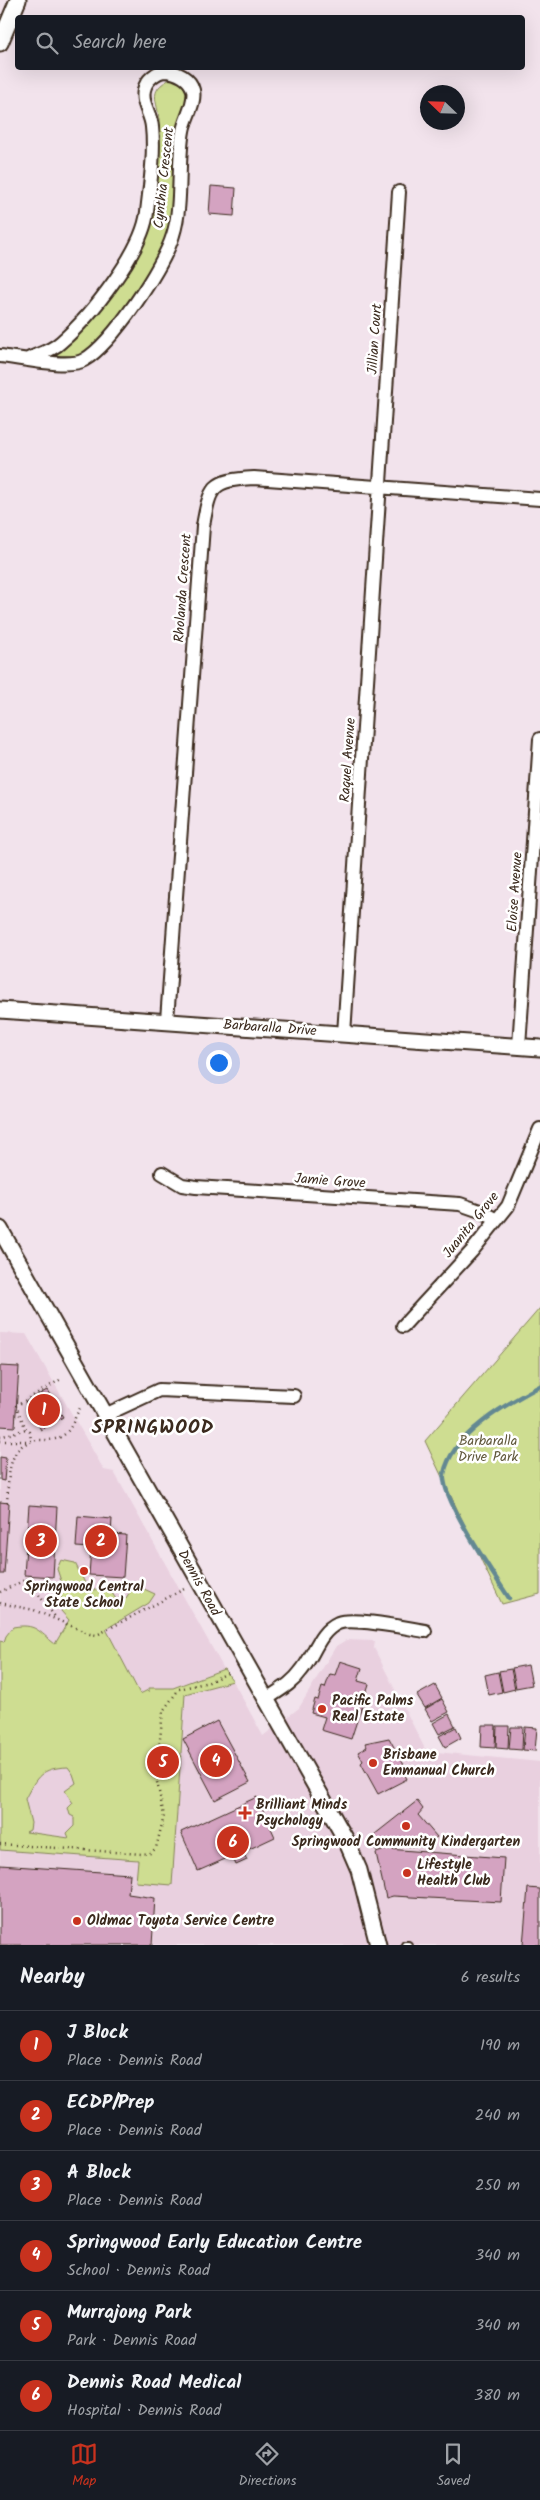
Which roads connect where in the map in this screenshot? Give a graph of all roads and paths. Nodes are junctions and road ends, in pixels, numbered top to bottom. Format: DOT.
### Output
graph roads {
  1 [pos="14,4"];
  2 [pos="0,43"];
  3 [pos="399,192"];
  4 [pos="0,356"];
  5 [pos="30,358"];
  6 [pos="381,488"];
  7 [pos="540,499"];
  8 [pos="540,739"];
  9 [pos="0,1010"];
  10 [pos="167,1020"];
  11 [pos="344,1034"];
  12 [pos="519,1046"];
  13 [pos="540,1048"];
  14 [pos="540,1129"];
  15 [pos="162,1172"];
  16 [pos="497,1220"];
  17 [pos="0,1229"];
  18 [pos="403,1326"];
  19 [pos="63,1378"];
  20 [pos="294,1396"];
  21 [pos="80,1408"];
  22 [pos="105,1415"];
  23 [pos="26,1429"];
  24 [pos="0,1439"];
  25 [pos="32,1442"];
  26 [pos="6,1503"];
  27 [pos="184,1589"];
  28 [pos="0,1592"];
  29 [pos="0,1603"];
  30 [pos="57,1619"];
  31 [pos="425,1631"];
  32 [pos="230,1672"];
  33 [pos="265,1700"];
  34 [pos="0,1844"];
  35 [pos="378,1945"];
  1 -- 2 [label="street"];
  3 -- 6 [label="street, Jillian Court"];
  4 -- 5 [label="street, Cynthia Crescent"];
  5 -- 5 [label="street, Cynthia Crescent"];
  6 -- 7 [label="street, Rholanda Crescent"];
  6 -- 10 [label="street, Rholanda Crescent"];
  6 -- 11 [label="street, Raquel Avenue"];
  8 -- 12 [label="street, Eloise Avenue"];
  9 -- 10 [label="street, Barbaralla Drive"];
  10 -- 11 [label="street, Barbaralla Drive"];
  11 -- 12 [label="street, Barbaralla Drive"];
  12 -- 13 [label="street, Barbaralla Drive"];
  14 -- 16 [label="street, Juanita Grove"];
  15 -- 16 [label="street, Jamie Grove"];
  16 -- 18 [label="street, Juanita Grove"];
  17 -- 22 [label="street, Dennis Road"];
  19 -- 23 [label="path"];
  20 -- 22 [label="street"];
  21 -- 25 [label="path"];
  22 -- 33 [label="street, Dennis Road"];
  23 -- 24 [label="path"];
  23 -- 25 [label="path"];
  24 -- 25 [label="path"];
  25 -- 26 [label="path"];
  27 -- 30 [label="path"];
  28 -- 30 [label="path"];
  29 -- 30 [label="path"];
  31 -- 33 [label="street"];
  32 -- 34 [label="path"];
  33 -- 35 [label="street, Dennis Road"];
}
